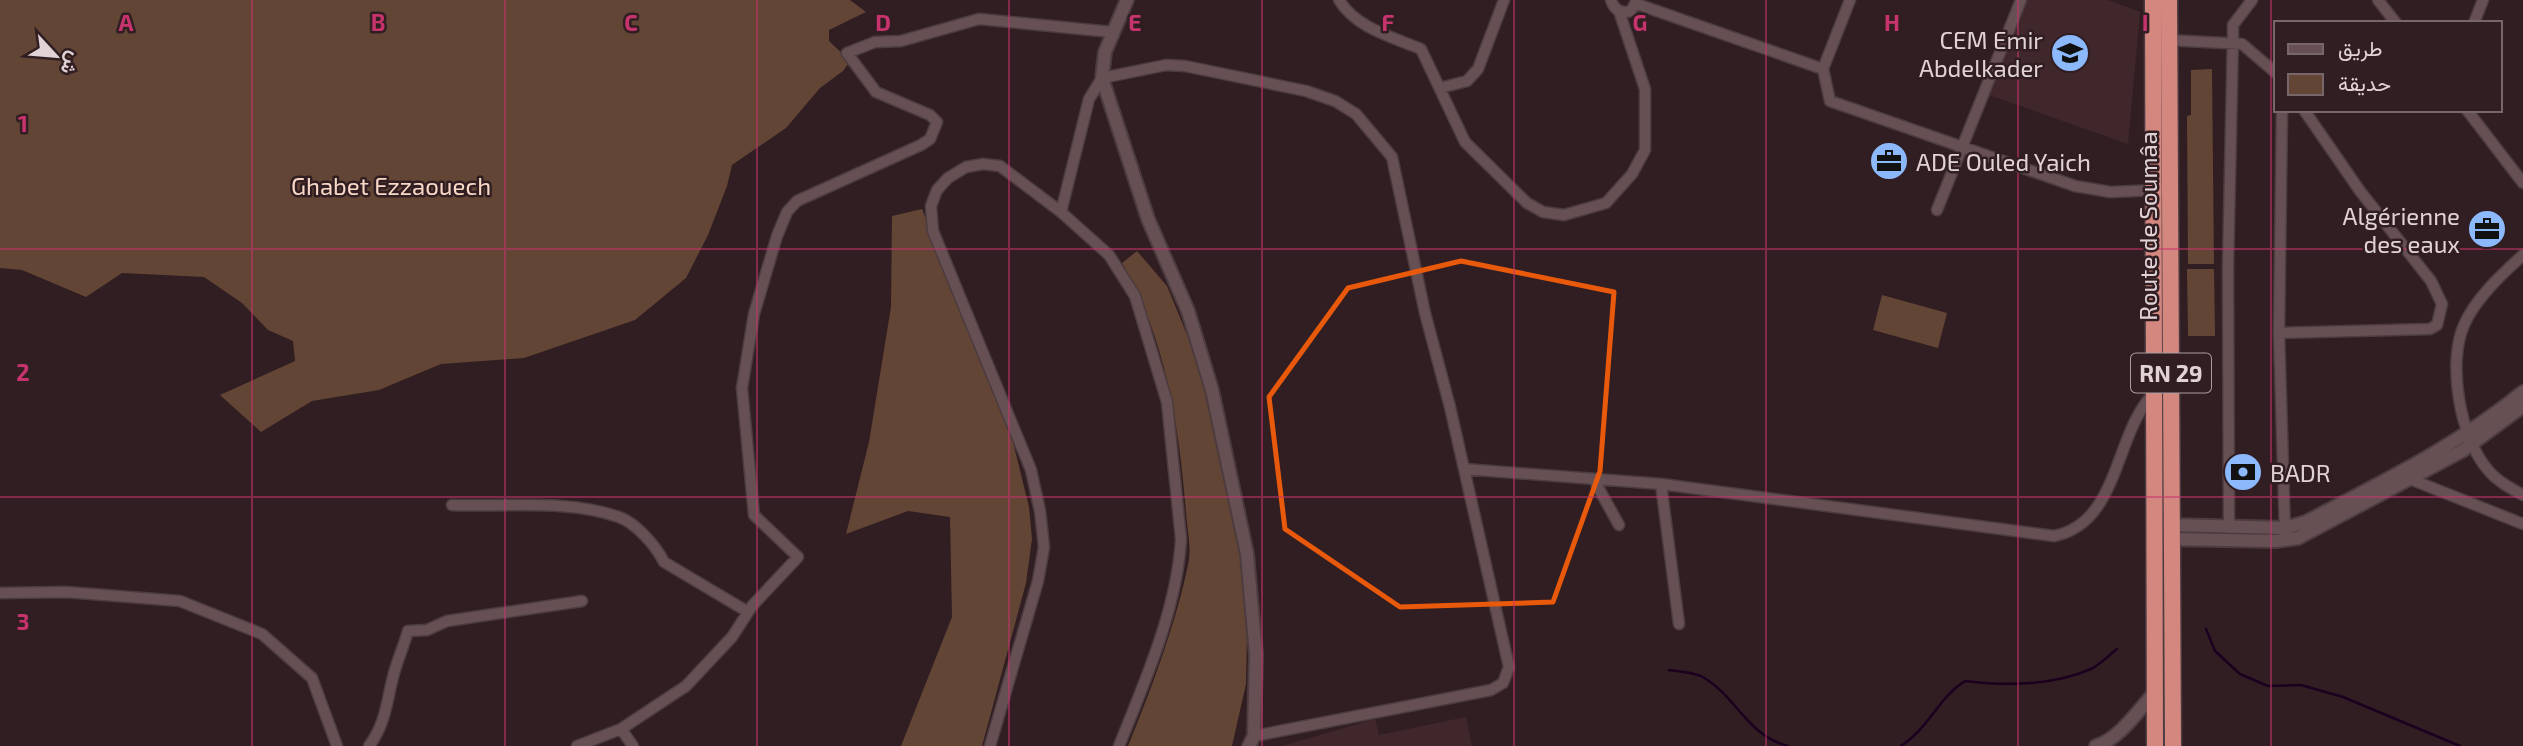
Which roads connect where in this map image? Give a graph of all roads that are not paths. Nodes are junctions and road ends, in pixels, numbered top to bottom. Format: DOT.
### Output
graph roads {
  1 [pos="1127,0"];
  2 [pos="1339,0"];
  3 [pos="1504,0"];
  4 [pos="1611,0"];
  5 [pos="1850,0"];
  6 [pos="2021,0"];
  7 [pos="2153,0"];
  8 [pos="2168,0"];
  9 [pos="2252,0"];
  10 [pos="2378,0"];
  11 [pos="2483,0"];
  12 [pos="1637,2"];
  13 [pos="1619,11"];
  14 [pos="2394,21"];
  15 [pos="2475,21"];
  16 [pos="1112,32"];
  17 [pos="2168,40"];
  18 [pos="2233,42"];
  19 [pos="1823,69"];
  20 [pos="2274,71"];
  21 [pos="1102,78"];
  22 [pos="1440,88"];
  23 [pos="2282,112"];
  24 [pos="2305,112"];
  25 [pos="2469,112"];
  26 [pos="1961,147"];
  27 [pos="2523,183"];
  28 [pos="2162,190"];
  29 [pos="1937,210"];
  30 [pos="1061,212"];
  31 [pos="2523,255"];
  32 [pos="2279,332"];
  33 [pos="2163,390"];
  34 [pos="2523,392"];
  35 [pos="2523,406"];
  36 [pos="2472,438"];
  37 [pos="1464,469"];
  38 [pos="2410,479"];
  39 [pos="1594,480"];
  40 [pos="1661,484"];
  41 [pos="2523,495"];
  42 [pos="452,505"];
  43 [pos="2523,524"];
  44 [pos="1619,525"];
  45 [pos="2229,528"];
  46 [pos="2170,532"];
  47 [pos="2285,534"];
  48 [pos="0,593"];
  49 [pos="582,601"];
  50 [pos="748,612"];
  51 [pos="1679,624"];
  52 [pos="2156,691"];
  53 [pos="621,729"];
  54 [pos="1251,741"];
  55 [pos="2104,745"];
  56 [pos="337,746"];
  57 [pos="369,746"];
  58 [pos="577,746"];
  59 [pos="633,746"];
  60 [pos="990,746"];
  61 [pos="1119,746"];
  62 [pos="2155,746"];
  63 [pos="2174,746"];
  1 -- 16 [label="street"];
  2 -- 22 [label="street"];
  3 -- 22 [label="street"];
  4 -- 13 [label="street"];
  5 -- 19 [label="street"];
  6 -- 26 [label="street"];
  7 -- 28 [label="highway, Route de Soumâa / RN 29"];
  8 -- 17 [label="highway, Route de Soumâa / RN 29"];
  9 -- 18 [label="street"];
  10 -- 14 [label="street"];
  11 -- 15 [label="street"];
  12 -- 13 [label="street"];
  12 -- 19 [label="street"];
  13 -- 22 [label="street"];
  16 -- 21 [label="street"];
  16 -- 50 [label="street"];
  17 -- 18 [label="street"];
  17 -- 28 [label="highway, Route de Soumâa / RN 29"];
  18 -- 20 [label="street"];
  18 -- 45 [label="street"];
  19 -- 26 [label="street"];
  21 -- 30 [label="street"];
  21 -- 37 [label="street"];
  21 -- 54 [label="street"];
  23 -- 32 [label="street"];
  24 -- 32 [label="street"];
  25 -- 27 [label="street"];
  26 -- 28 [label="street"];
  26 -- 29 [label="street"];
  28 -- 33 [label="highway, Route de Soumâa / RN 29"];
  30 -- 60 [label="street"];
  30 -- 61 [label="street"];
  31 -- 36 [label="street"];
  32 -- 47 [label="street"];
  33 -- 40 [label="street"];
  33 -- 46 [label="highway, Route de Soumâa / RN 29"];
  33 -- 52 [label="highway, Route de Soumâa / RN 29"];
  34 -- 36 [label="street"];
  35 -- 36 [label="street"];
  36 -- 38 [label="street"];
  36 -- 41 [label="street"];
  36 -- 47 [label="street"];
  37 -- 39 [label="street"];
  37 -- 54 [label="street"];
  38 -- 43 [label="street"];
  38 -- 47 [label="street"];
  39 -- 40 [label="street"];
  39 -- 44 [label="street"];
  40 -- 51 [label="street"];
  42 -- 50 [label="street"];
  45 -- 46 [label="street"];
  45 -- 47 [label="street"];
  46 -- 47 [label="street"];
  46 -- 63 [label="highway, Route de Soumâa / RN 29"];
  48 -- 56 [label="street"];
  49 -- 57 [label="street"];
  50 -- 53 [label="street"];
  52 -- 55 [label="street"];
  52 -- 62 [label="highway, Route de Soumâa / RN 29"];
  53 -- 58 [label="street"];
  53 -- 59 [label="street"];
}
